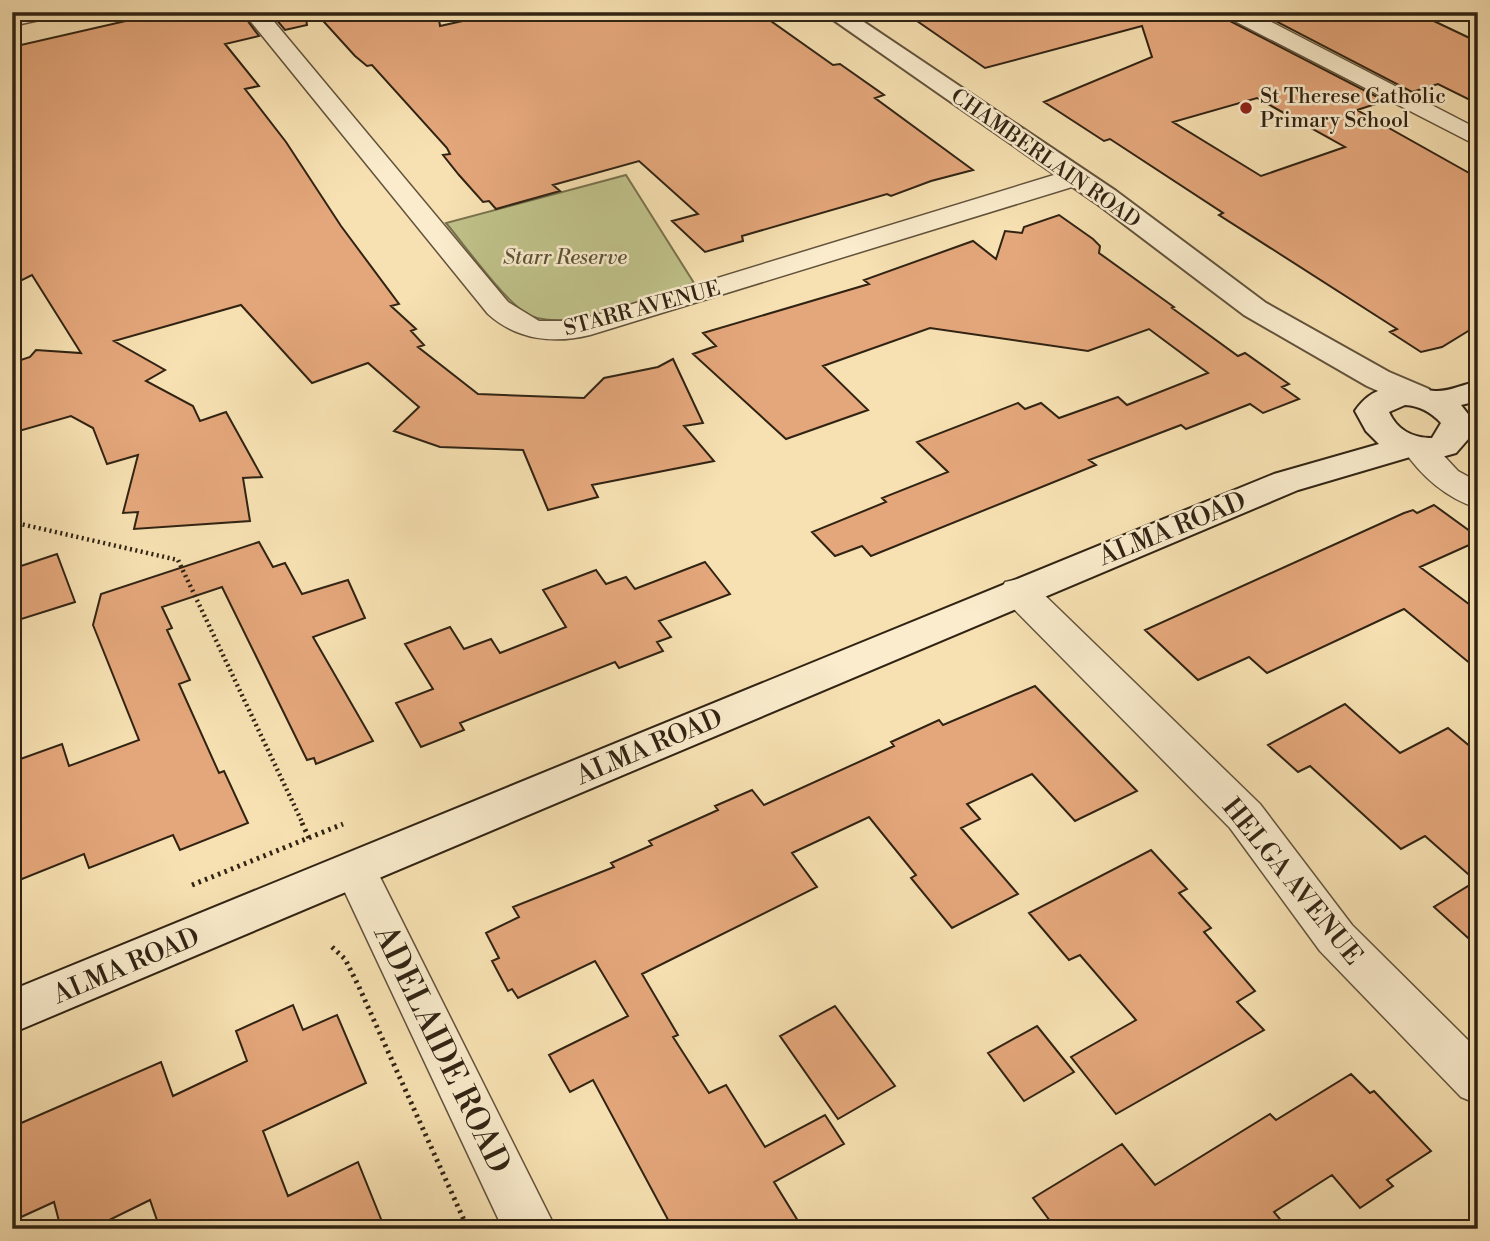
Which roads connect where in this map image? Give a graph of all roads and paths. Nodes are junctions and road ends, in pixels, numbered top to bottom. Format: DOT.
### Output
graph roads {
  1 [pos="45,12"];
  2 [pos="254,12"];
  3 [pos="833,12"];
  4 [pos="1235,12"];
  5 [pos="12,19"];
  6 [pos="1478,139"];
  7 [pos="1076,177"];
  8 [pos="1255,309"];
  9 [pos="1478,391"];
  10 [pos="1427,398"];
  11 [pos="1374,418"];
  12 [pos="1463,429"];
  13 [pos="1414,448"];
  14 [pos="1478,473"];
  15 [pos="1286,482"];
  16 [pos="1478,497"];
  17 [pos="12,522"];
  18 [pos="1018,591"];
  19 [pos="343,824"];
  20 [pos="309,838"];
  21 [pos="355,869"];
  22 [pos="192,885"];
  23 [pos="332,947"];
  24 [pos="12,1012"];
  25 [pos="1478,1082"];
  26 [pos="468,1229"];
  27 [pos="530,1229"];
  1 -- 5 [label="street"];
  2 -- 7 [label="street, STARR AVENUE"];
  3 -- 7 [label="main road, CHAMBERLAIN ROAD"];
  4 -- 6 [label="street"];
  7 -- 8 [label="main road, CHAMBERLAIN ROAD"];
  8 -- 10 [label="main road, CHAMBERLAIN ROAD"];
  8 -- 11 [label="main road, CHAMBERLAIN ROAD"];
  9 -- 10 [label="main road"];
  10 -- 11 [label="main road, ALMA ROAD"];
  10 -- 12 [label="main road"];
  11 -- 13 [label="main road, CHAMBERLAIN ROAD"];
  11 -- 15 [label="main road, ALMA ROAD"];
  12 -- 13 [label="main road, ALMA ROAD"];
  12 -- 14 [label="street"];
  13 -- 15 [label="main road, ALMA ROAD"];
  13 -- 16 [label="street"];
  15 -- 18 [label="main road, ALMA ROAD"];
  17 -- 20 [label="path"];
  18 -- 21 [label="main road, ALMA ROAD"];
  18 -- 25 [label="street, HELGA AVENUE"];
  19 -- 20 [label="path"];
  20 -- 22 [label="path"];
  21 -- 24 [label="main road, ALMA ROAD"];
  21 -- 27 [label="street, ADELAIDE ROAD"];
  23 -- 26 [label="path"];
}
